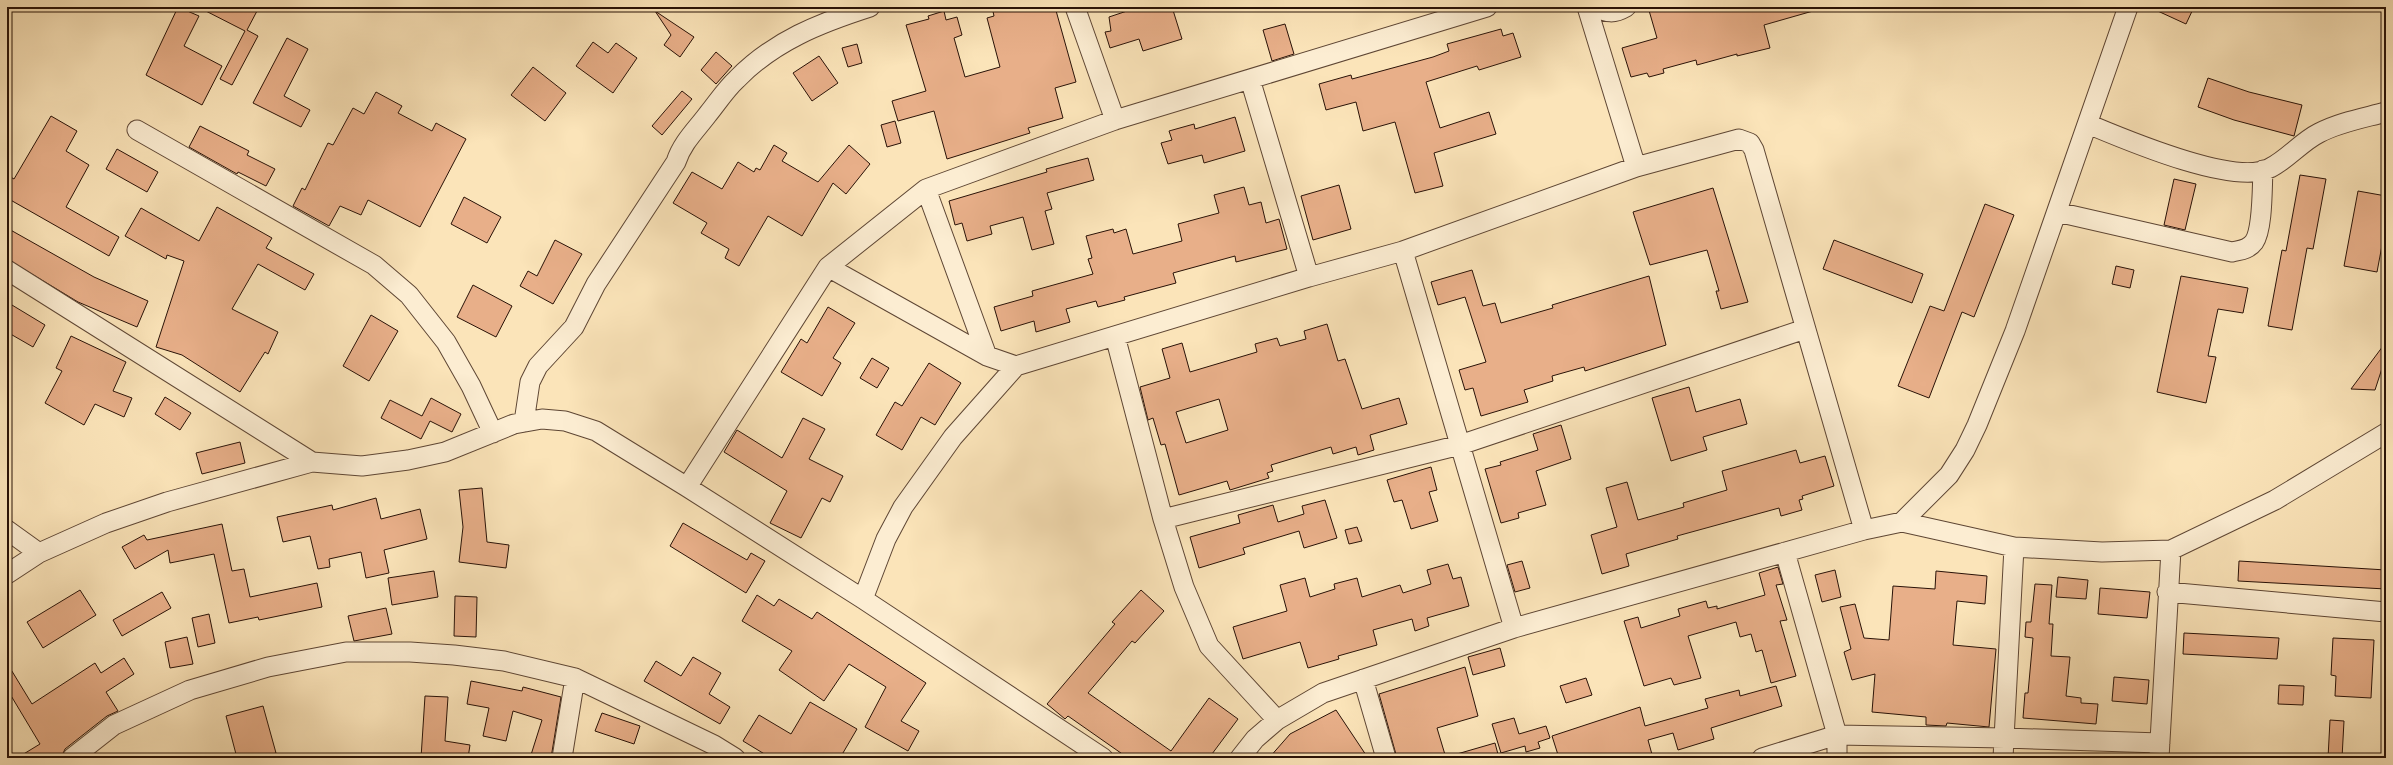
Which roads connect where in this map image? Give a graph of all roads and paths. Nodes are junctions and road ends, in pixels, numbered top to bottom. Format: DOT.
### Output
graph roads {
  1 [pos="870,7"];
  2 [pos="1075,7"];
  3 [pos="1487,7"];
  4 [pos="1587,7"];
  5 [pos="1595,7"];
  6 [pos="1626,7"];
  7 [pos="2128,7"];
  8 [pos="1250,79"];
  9 [pos="2386,112"];
  10 [pos="1115,120"];
  11 [pos="2088,124"];
  12 [pos="136,130"];
  13 [pos="1636,167"];
  14 [pos="2263,170"];
  15 [pos="926,189"];
  16 [pos="2057,212"];
  17 [pos="1403,251"];
  18 [pos="828,267"];
  19 [pos="7,270"];
  20 [pos="1309,277"];
  21 [pos="1805,329"];
  22 [pos="1115,336"];
  23 [pos="987,356"];
  24 [pos="1016,366"];
  25 [pos="524,422"];
  26 [pos="492,433"];
  27 [pos="2386,433"];
  28 [pos="1460,445"];
  29 [pos="312,462"];
  30 [pos="688,487"];
  31 [pos="1163,519"];
  32 [pos="1902,522"];
  33 [pos="7,530"];
  34 [pos="1864,530"];
  35 [pos="2014,547"];
  36 [pos="2171,550"];
  37 [pos="1785,552"];
  38 [pos="39,553"];
  39 [pos="7,574"];
  40 [pos="2167,592"];
  41 [pos="863,599"];
  42 [pos="2386,612"];
  43 [pos="1514,628"];
  44 [pos="575,678"];
  45 [pos="1363,679"];
  46 [pos="1277,720"];
  47 [pos="1837,735"];
  48 [pos="2005,738"];
  49 [pos="2159,751"];
  50 [pos="72,758"];
  51 [pos="562,758"];
  52 [pos="735,758"];
  53 [pos="1103,758"];
  54 [pos="1240,758"];
  55 [pos="1386,758"];
  56 [pos="1762,758"];
  57 [pos="1837,758"];
  58 [pos="2003,758"];
  1 -- 25 [label="street"];
  2 -- 10 [label="street"];
  3 -- 8 [label="street"];
  4 -- 13 [label="street"];
  5 -- 6 [label="street"];
  7 -- 11 [label="street"];
  8 -- 10 [label="street"];
  8 -- 20 [label="street"];
  9 -- 14 [label="street"];
  10 -- 15 [label="street"];
  11 -- 14 [label="street"];
  11 -- 16 [label="street"];
  12 -- 26 [label="street"];
  13 -- 17 [label="street"];
  13 -- 21 [label="street"];
  14 -- 16 [label="street"];
  15 -- 18 [label="street"];
  15 -- 23 [label="street"];
  16 -- 32 [label="street"];
  17 -- 20 [label="street"];
  17 -- 28 [label="street"];
  18 -- 23 [label="street"];
  18 -- 30 [label="street"];
  19 -- 29 [label="street"];
  20 -- 22 [label="street"];
  21 -- 28 [label="street"];
  21 -- 34 [label="street"];
  22 -- 24 [label="street"];
  22 -- 31 [label="street"];
  23 -- 24 [label="street"];
  24 -- 41 [label="street"];
  25 -- 26 [label="street"];
  25 -- 30 [label="street"];
  26 -- 29 [label="street"];
  27 -- 36 [label="street"];
  28 -- 31 [label="street"];
  28 -- 43 [label="street"];
  29 -- 38 [label="street"];
  30 -- 41 [label="street"];
  31 -- 46 [label="street"];
  32 -- 34 [label="street"];
  32 -- 35 [label="street"];
  33 -- 38 [label="street"];
  34 -- 37 [label="street"];
  35 -- 36 [label="street"];
  35 -- 48 [label="street"];
  36 -- 40 [label="street"];
  37 -- 43 [label="street"];
  37 -- 47 [label="street"];
  38 -- 39 [label="street"];
  40 -- 42 [label="street"];
  40 -- 49 [label="street"];
  41 -- 53 [label="street"];
  43 -- 45 [label="street"];
  44 -- 50 [label="street"];
  44 -- 51 [label="street"];
  44 -- 52 [label="street"];
  45 -- 46 [label="street"];
  45 -- 55 [label="street"];
  46 -- 54 [label="street"];
  47 -- 48 [label="street"];
  47 -- 56 [label="street"];
  47 -- 57 [label="street"];
  48 -- 49 [label="street"];
  48 -- 58 [label="street"];
}
